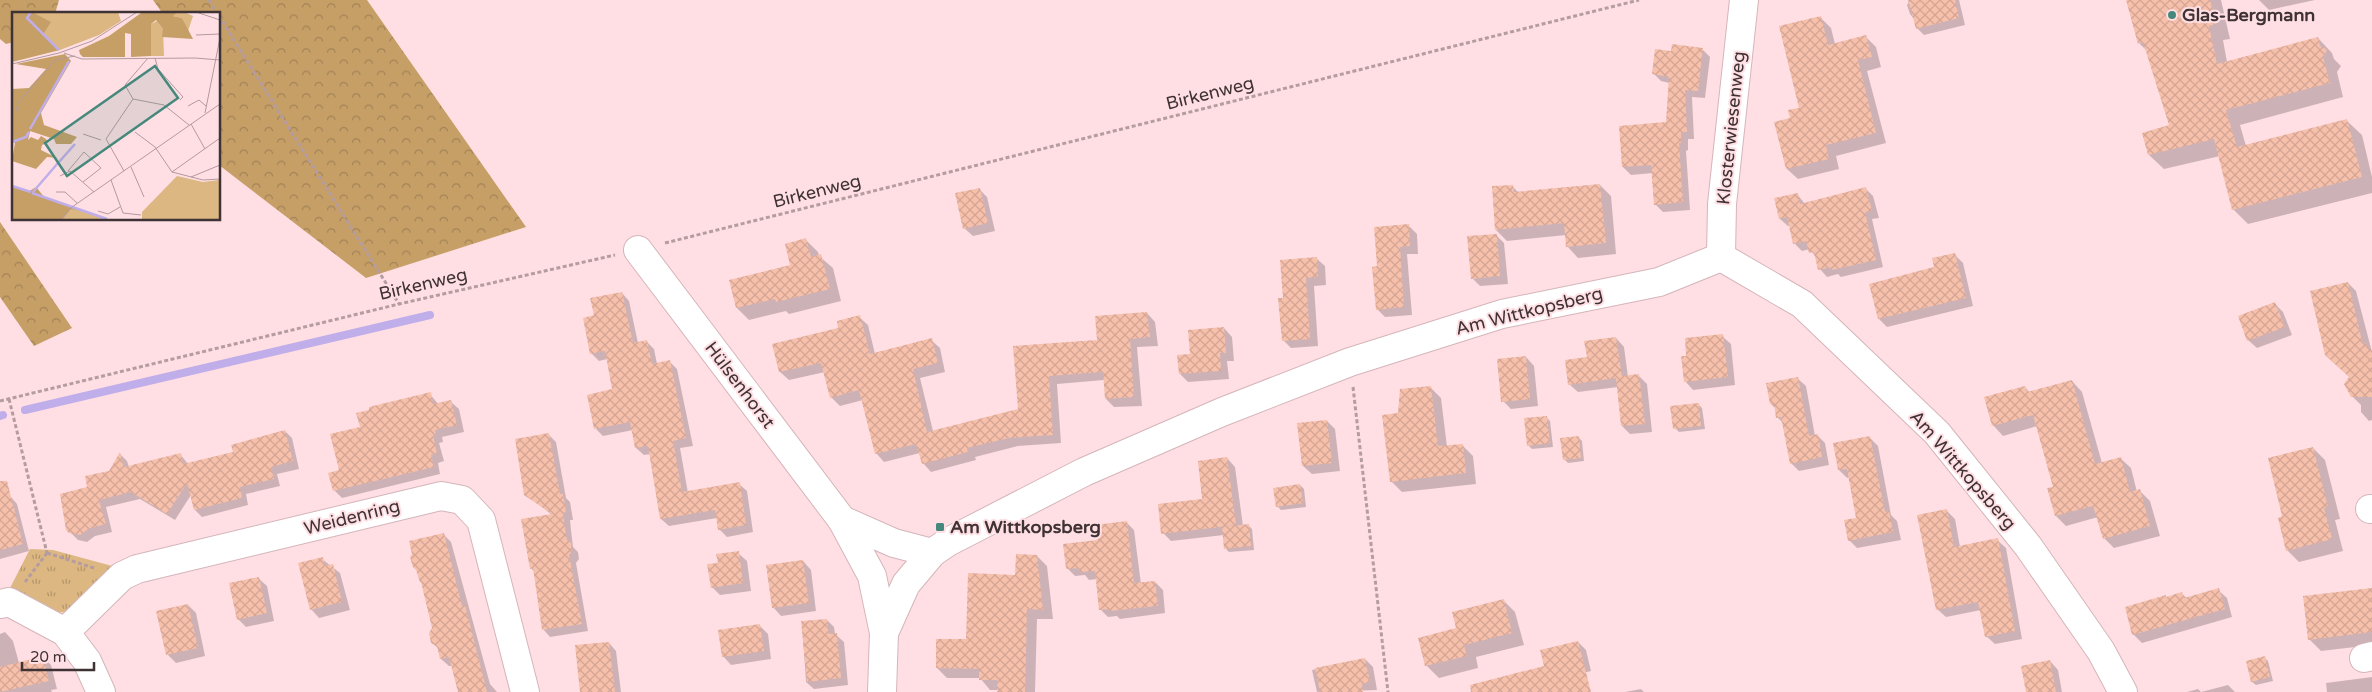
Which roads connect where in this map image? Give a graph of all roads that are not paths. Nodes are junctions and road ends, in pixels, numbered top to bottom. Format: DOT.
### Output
graph roads {
  1 [pos="1744,0"];
  2 [pos="638,250"];
  3 [pos="1721,257"];
  4 [pos="842,520"];
  5 [pos="932,553"];
  6 [pos="5,603"];
  7 [pos="65,632"];
  8 [pos="884,633"];
  9 [pos="101,692"];
  10 [pos="525,692"];
  11 [pos="882,692"];
  12 [pos="2122,692"];
  1 -- 3 [label="street, Klosterwiesenweg"];
  2 -- 4 [label="street, Hülsenhorst"];
  3 -- 5 [label="street, Am Wittkopsberg"];
  3 -- 12 [label="street, Am Wittkopsberg"];
  4 -- 5 [label="street, Hülsenhorst"];
  4 -- 8 [label="street, Hülsenhorst"];
  5 -- 8 [label="street, Am Wittkopsberg"];
  6 -- 7 [label="street"];
  7 -- 9 [label="street"];
  7 -- 10 [label="street, Weidenring"];
  8 -- 11 [label="street, Am Wittkopsberg"];
}
